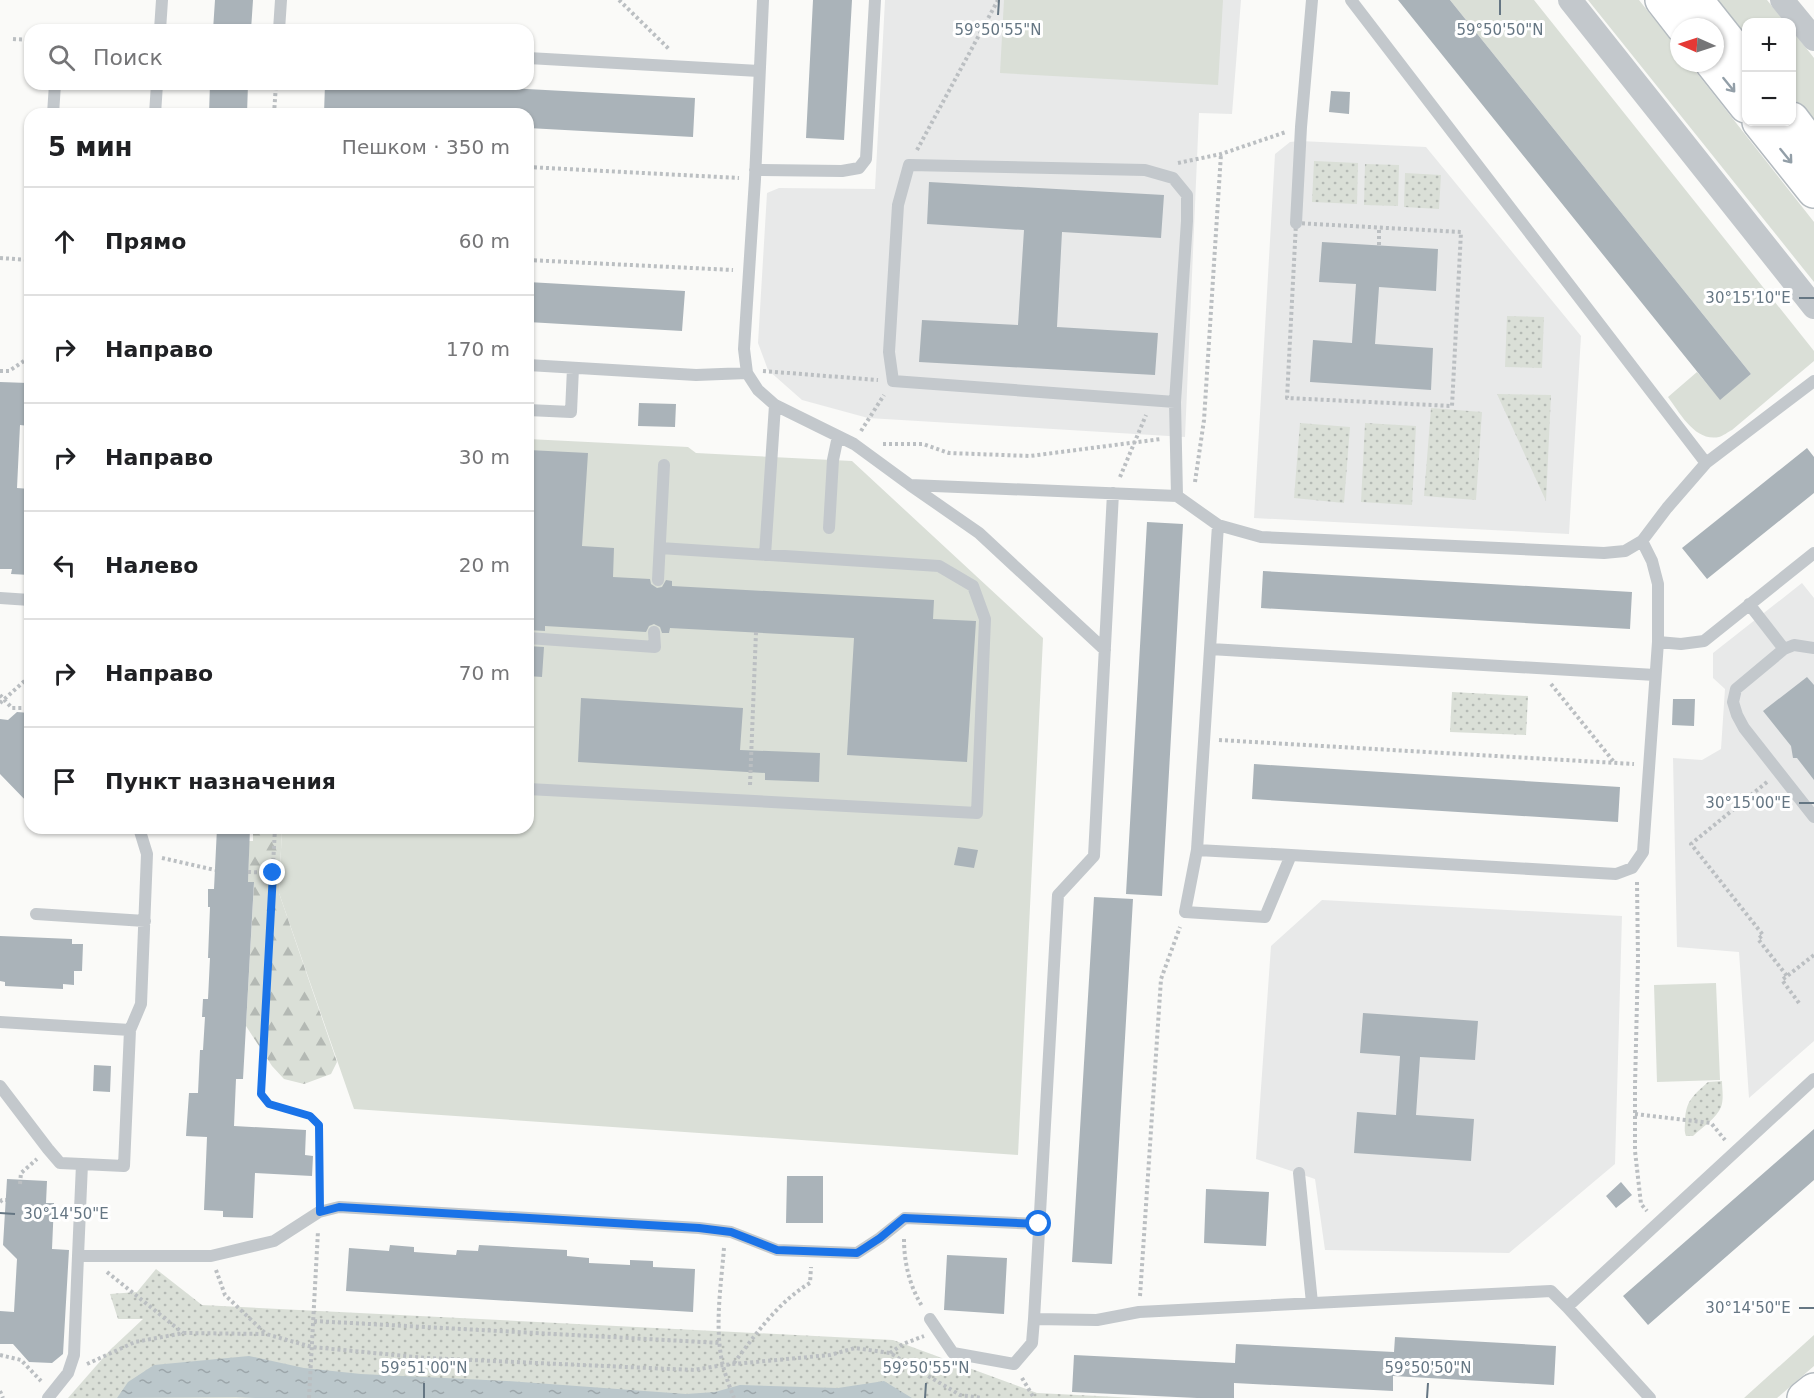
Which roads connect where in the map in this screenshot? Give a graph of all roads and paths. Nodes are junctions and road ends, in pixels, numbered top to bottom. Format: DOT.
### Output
graph roads {
  1 [pos="162,0"];
  2 [pos="281,0"];
  3 [pos="619,0"];
  4 [pos="763,0"];
  5 [pos="875,0"];
  6 [pos="998,0"];
  7 [pos="1312,0"];
  8 [pos="1351,0"];
  9 [pos="1570,0"];
  10 [pos="1662,0"];
  11 [pos="1696,0"];
  12 [pos="1782,0"];
  13 [pos="1676,18"];
  14 [pos="160,24"];
  15 [pos="279,24"];
  16 [pos="13,39"];
  17 [pos="1814,39"];
  18 [pos="24,40"];
  19 [pos="677,57"];
  20 [pos="534,58"];
  21 [pos="1742,58"];
  22 [pos="759,71"];
  23 [pos="1719,72"];
  24 [pos="55,90"];
  25 [pos="157,90"];
  26 [pos="276,90"];
  27 [pos="1742,101"];
  28 [pos="53,108"];
  29 [pos="155,108"];
  30 [pos="274,108"];
  31 [pos="1796,125"];
  32 [pos="1762,126"];
  33 [pos="1300,127"];
  34 [pos="1814,148"];
  35 [pos="916,151"];
  36 [pos="1221,154"];
  37 [pos="534,167"];
  38 [pos="1145,170"];
  39 [pos="755,174"];
  40 [pos="1814,191"];
  41 [pos="1296,224"];
  42 [pos="1379,228"];
  43 [pos="1378,245"];
  44 [pos="0,258"];
  45 [pos="24,260"];
  46 [pos="534,260"];
  47 [pos="749,270"];
  48 [pos="1814,307"];
  49 [pos="24,361"];
  50 [pos="534,365"];
  51 [pos="573,368"];
  52 [pos="0,370"];
  53 [pos="747,373"];
  54 [pos="893,381"];
  55 [pos="1814,381"];
  56 [pos="1152,400"];
  57 [pos="1175,402"];
  58 [pos="775,405"];
  59 [pos="534,411"];
  60 [pos="838,436"];
  61 [pos="1175,437"];
  62 [pos="1133,442"];
  63 [pos="854,444"];
  64 [pos="1706,464"];
  65 [pos="664,465"];
  66 [pos="910,485"];
  67 [pos="1113,493"];
  68 [pos="1177,496"];
  69 [pos="1192,507"];
  70 [pos="1218,525"];
  71 [pos="829,528"];
  72 [pos="1642,541"];
  73 [pos="660,548"];
  74 [pos="1814,553"];
  75 [pos="765,555"];
  76 [pos="658,580"];
  77 [pos="0,598"];
  78 [pos="24,600"];
  79 [pos="1749,604"];
  80 [pos="654,632"];
  81 [pos="756,632"];
  82 [pos="534,638"];
  83 [pos="1658,642"];
  84 [pos="1210,648"];
  85 [pos="1814,648"];
  86 [pos="1784,649"];
  87 [pos="1105,650"];
  88 [pos="1538,668"];
  89 [pos="1655,675"];
  90 [pos="24,681"];
  91 [pos="0,695"];
  92 [pos="2,701"];
  93 [pos="24,708"];
  94 [pos="1204,739"];
  95 [pos="1614,763"];
  96 [pos="1650,765"];
  97 [pos="1779,772"];
  98 [pos="534,789"];
  99 [pos="750,801"];
  100 [pos="1814,817"];
  101 [pos="141,834"];
  102 [pos="275,834"];
  103 [pos="1197,850"];
  104 [pos="147,854"];
  105 [pos="1291,855"];
  106 [pos="1632,868"];
  107 [pos="215,870"];
  108 [pos="248,872"];
  109 [pos="273,873"];
  110 [pos="1185,912"];
  111 [pos="36,914"];
  112 [pos="145,921"];
  113 [pos="1814,955"];
  114 [pos="1787,976"];
  115 [pos="1799,1003"];
  116 [pos="0,1022"];
  117 [pos="130,1030"];
  118 [pos="1814,1079"];
  119 [pos="0,1086"];
  120 [pos="1635,1114"];
  121 [pos="48,1149"];
  122 [pos="1735,1152"];
  123 [pos="82,1164"];
  124 [pos="1299,1173"];
  125 [pos="20,1184"];
  126 [pos="6,1200"];
  127 [pos="0,1202"];
  128 [pos="319,1218"];
  129 [pos="904,1218"];
  130 [pos="1039,1224"];
  131 [pos="1656,1224"];
  132 [pos="725,1231"];
  133 [pos="812,1251"];
  134 [pos="83,1256"];
  135 [pos="211,1256"];
  136 [pos="1312,1303"];
  137 [pos="1567,1307"];
  138 [pos="1139,1312"];
  139 [pos="1034,1319"];
  140 [pos="314,1321"];
  141 [pos="933,1324"];
  142 [pos="184,1333"];
  143 [pos="266,1334"];
  144 [pos="720,1343"];
  145 [pos="312,1347"];
  146 [pos="890,1353"];
  147 [pos="0,1355"];
  148 [pos="734,1364"];
  149 [pos="1014,1364"];
  150 [pos="723,1365"];
  151 [pos="68,1373"];
  152 [pos="1814,1390"];
  153 [pos="0,1391"];
  154 [pos="50,1396"];
  155 [pos="3,1398"];
  156 [pos="309,1398"];
  157 [pos="734,1398"];
  158 [pos="982,1398"];
  159 [pos="1034,1398"];
  160 [pos="1650,1398"];
  161 [pos="1804,1398"];
  1 -- 14 [label="lane"];
  2 -- 15 [label="lane"];
  3 -- 19 [label="path"];
  4 -- 22 [label="lane"];
  5 -- 39 [label="lane"];
  6 -- 35 [label="path"];
  7 -- 33 [label="lane"];
  8 -- 64 [label="lane"];
  9 -- 48 [label="street"];
  10 -- 13 [label="main road"];
  11 -- 21 [label="main road"];
  12 -- 17 [label="street"];
  16 -- 18 [label="path"];
  20 -- 22 [label="lane"];
  22 -- 39 [label="lane"];
  23 -- 27 [label="main road, one-way"];
  24 -- 28 [label="lane"];
  25 -- 29 [label="lane"];
  26 -- 30 [label="path"];
  31 -- 34 [label="main road"];
  32 -- 40 [label="main road, one-way"];
  33 -- 36 [label="path"];
  33 -- 41 [label="lane"];
  36 -- 38 [label="path"];
  36 -- 69 [label="path"];
  37 -- 39 [label="path"];
  38 -- 54 [label="lane"];
  38 -- 57 [label="lane"];
  39 -- 47 [label="lane"];
  41 -- 42 [label="path"];
  41 -- 42 [label="path"];
  42 -- 43 [label="path"];
  44 -- 45 [label="path"];
  46 -- 47 [label="path"];
  47 -- 53 [label="lane"];
  49 -- 52 [label="path"];
  50 -- 51 [label="lane"];
  51 -- 53 [label="lane"];
  51 -- 59 [label="lane"];
  53 -- 54 [label="path"];
  53 -- 58 [label="lane"];
  54 -- 56 [label="lane"];
  54 -- 63 [label="path"];
  55 -- 64 [label="lane"];
  56 -- 57 [label="lane"];
  56 -- 62 [label="path"];
  57 -- 61 [label="lane"];
  58 -- 60 [label="lane"];
  58 -- 75 [label="lane"];
  60 -- 63 [label="lane"];
  60 -- 71 [label="lane"];
  61 -- 62 [label="path"];
  61 -- 68 [label="lane"];
  62 -- 63 [label="path"];
  62 -- 67 [label="path"];
  63 -- 66 [label="lane"];
  64 -- 72 [label="lane"];
  65 -- 73 [label="lane"];
  66 -- 67 [label="lane"];
  66 -- 87 [label="lane"];
  67 -- 68 [label="lane"];
  67 -- 87 [label="lane"];
  68 -- 69 [label="lane"];
  69 -- 70 [label="lane"];
  70 -- 72 [label="lane"];
  70 -- 84 [label="lane"];
  72 -- 83 [label="lane"];
  73 -- 75 [label="lane"];
  73 -- 76 [label="lane"];
  74 -- 79 [label="lane"];
  75 -- 99 [label="lane"];
  77 -- 78 [label="lane"];
  79 -- 83 [label="lane"];
  79 -- 86 [label="lane"];
  80 -- 82 [label="lane"];
  81 -- 99 [label="path"];
  83 -- 89 [label="lane"];
  84 -- 88 [label="lane"];
  84 -- 94 [label="lane"];
  85 -- 86 [label="lane"];
  86 -- 97 [label="lane"];
  87 -- 130 [label="lane"];
  88 -- 89 [label="lane"];
  88 -- 95 [label="path"];
  89 -- 96 [label="lane"];
  90 -- 92 [label="path"];
  91 -- 92 [label="path"];
  92 -- 93 [label="path"];
  94 -- 95 [label="path"];
  94 -- 103 [label="lane"];
  95 -- 96 [label="path"];
  96 -- 106 [label="lane"];
  97 -- 100 [label="lane"];
  97 -- 114 [label="path"];
  98 -- 99 [label="lane"];
  101 -- 104 [label="lane"];
  102 -- 109 [label="path"];
  103 -- 105 [label="lane"];
  103 -- 110 [label="lane"];
  104 -- 107 [label="path"];
  104 -- 112 [label="lane"];
  105 -- 106 [label="lane"];
  105 -- 110 [label="lane"];
  106 -- 120 [label="path"];
  108 -- 109 [label="path"];
  109 -- 128 [label="path"];
  110 -- 138 [label="path"];
  111 -- 112 [label="lane"];
  112 -- 117 [label="lane"];
  113 -- 114 [label="path"];
  114 -- 115 [label="path"];
  116 -- 117 [label="lane"];
  117 -- 123 [label="lane"];
  118 -- 122 [label="lane"];
  119 -- 121 [label="lane"];
  120 -- 122 [label="path"];
  120 -- 131 [label="path"];
  121 -- 123 [label="lane"];
  121 -- 125 [label="path"];
  122 -- 131 [label="lane"];
  123 -- 134 [label="lane"];
  124 -- 136 [label="lane"];
  126 -- 127 [label="path"];
  128 -- 132 [label="lane"];
  128 -- 135 [label="lane"];
  128 -- 140 [label="path"];
  129 -- 130 [label="lane"];
  129 -- 133 [label="lane"];
  129 -- 141 [label="path"];
  130 -- 139 [label="lane"];
  131 -- 137 [label="lane"];
  132 -- 133 [label="lane"];
  132 -- 144 [label="path"];
  133 -- 148 [label="path"];
  134 -- 135 [label="lane"];
  134 -- 142 [label="path"];
  134 -- 151 [label="lane"];
  135 -- 143 [label="path"];
  136 -- 137 [label="lane"];
  136 -- 138 [label="lane"];
  137 -- 160 [label="lane"];
  138 -- 139 [label="lane"];
  139 -- 149 [label="lane"];
  140 -- 144 [label="path"];
  140 -- 145 [label="path"];
  141 -- 146 [label="path"];
  141 -- 149 [label="lane"];
  142 -- 143 [label="path"];
  142 -- 151 [label="path"];
  143 -- 145 [label="path"];
  144 -- 150 [label="path"];
  145 -- 150 [label="path"];
  145 -- 156 [label="path"];
  146 -- 148 [label="path"];
  146 -- 158 [label="path"];
  147 -- 154 [label="path"];
  148 -- 150 [label="path"];
  149 -- 159 [label="path"];
  150 -- 157 [label="path"];
  151 -- 154 [label="lane"];
  152 -- 161 [label="main road"];
  153 -- 155 [label="path"];
}
